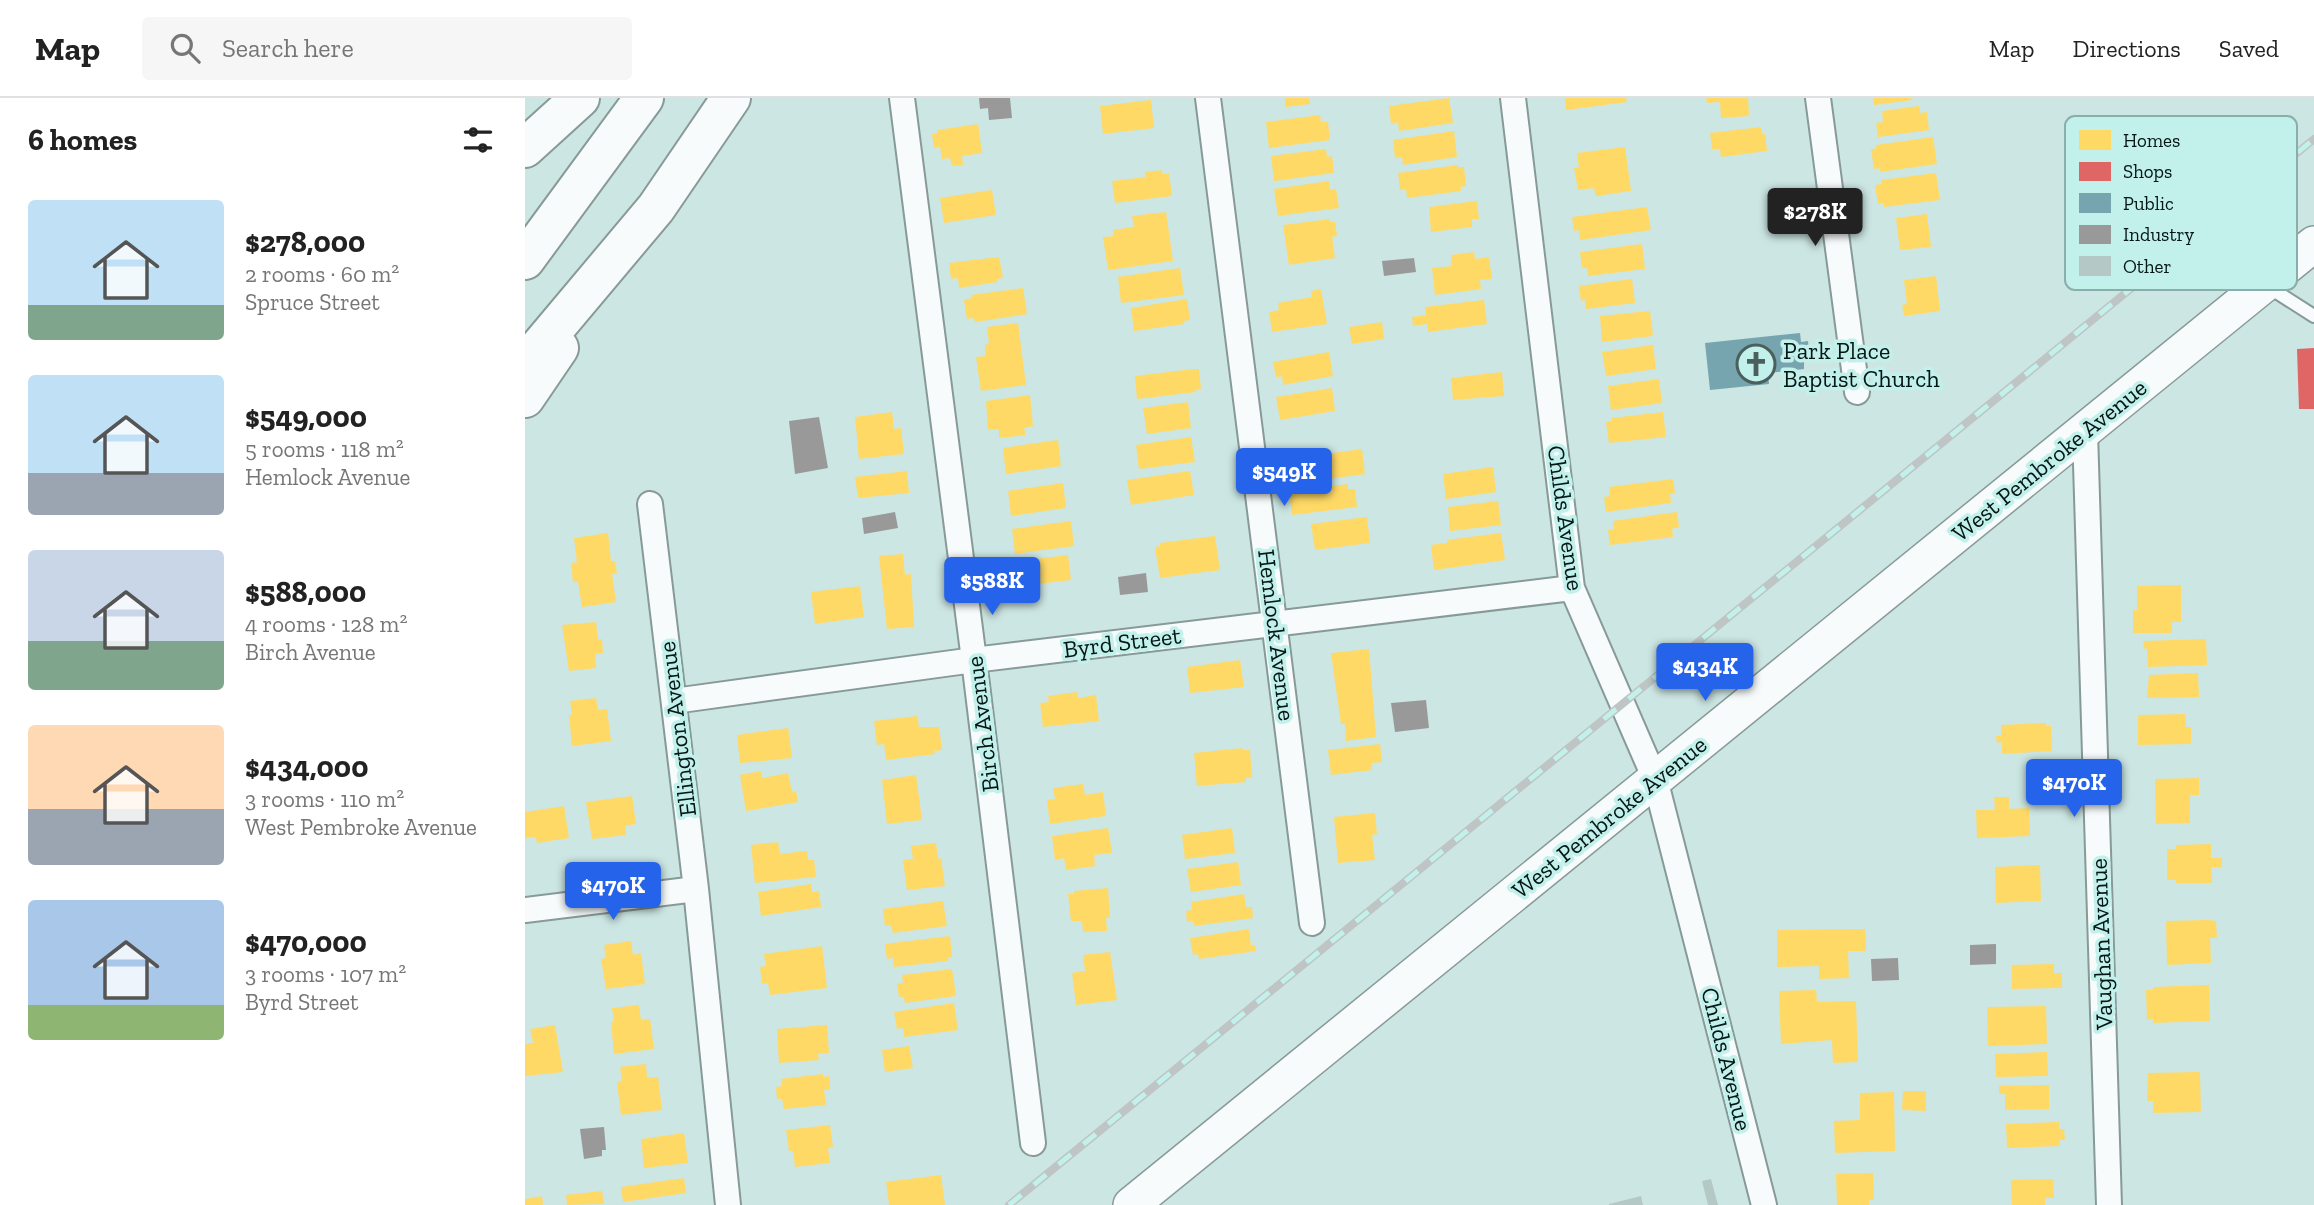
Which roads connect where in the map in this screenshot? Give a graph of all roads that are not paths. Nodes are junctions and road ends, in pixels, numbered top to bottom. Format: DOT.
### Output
graph roads {
  1 [pos="580,98"];
  2 [pos="644,98"];
  3 [pos="731,98"];
  4 [pos="902,98"];
  5 [pos="1208,98"];
  6 [pos="1513,98"];
  7 [pos="1818,98"];
  8 [pos="525,148"];
  9 [pos="656,208"];
  10 [pos="2314,244"];
  11 [pos="2297,258"];
  12 [pos="525,260"];
  13 [pos="2258,290"];
  14 [pos="2274,290"];
  15 [pos="2314,316"];
  16 [pos="525,364"];
  17 [pos="1857,392"];
  18 [pos="525,398"];
  19 [pos="2085,432"];
  20 [pos="650,504"];
  21 [pos="1572,588"];
  22 [pos="1276,623"];
  23 [pos="974,660"];
  24 [pos="674,701"];
  25 [pos="1655,779"];
  26 [pos="695,890"];
  27 [pos="525,910"];
  28 [pos="1312,923"];
  29 [pos="1033,1143"];
  30 [pos="728,1205"];
  31 [pos="1131,1205"];
  32 [pos="1764,1205"];
  33 [pos="2109,1205"];
  1 -- 8 [label="highway"];
  2 -- 12 [label="highway"];
  3 -- 9 [label="highway"];
  4 -- 23 [label="street, Birch Avenue"];
  5 -- 22 [label="street, Hemlock Avenue"];
  6 -- 21 [label="street, Childs Avenue"];
  7 -- 17 [label="street"];
  9 -- 16 [label="highway"];
  9 -- 18 [label="highway"];
  10 -- 11 [label="main road, West Pembroke Avenue"];
  13 -- 19 [label="main road, West Pembroke Avenue"];
  14 -- 15 [label="lane"];
  19 -- 25 [label="main road, West Pembroke Avenue"];
  19 -- 33 [label="street, Vaughan Avenue"];
  20 -- 24 [label="street, Ellington Avenue"];
  21 -- 22 [label="street, Byrd Street"];
  21 -- 25 [label="street, Childs Avenue"];
  22 -- 23 [label="street, Byrd Street"];
  22 -- 28 [label="street, Hemlock Avenue"];
  23 -- 24 [label="street, Byrd Street"];
  23 -- 29 [label="street, Birch Avenue"];
  24 -- 26 [label="street, Ellington Avenue"];
  25 -- 31 [label="main road, West Pembroke Avenue"];
  25 -- 32 [label="street, Childs Avenue"];
  26 -- 27 [label="street"];
  26 -- 30 [label="street, Ellington Avenue"];
}
